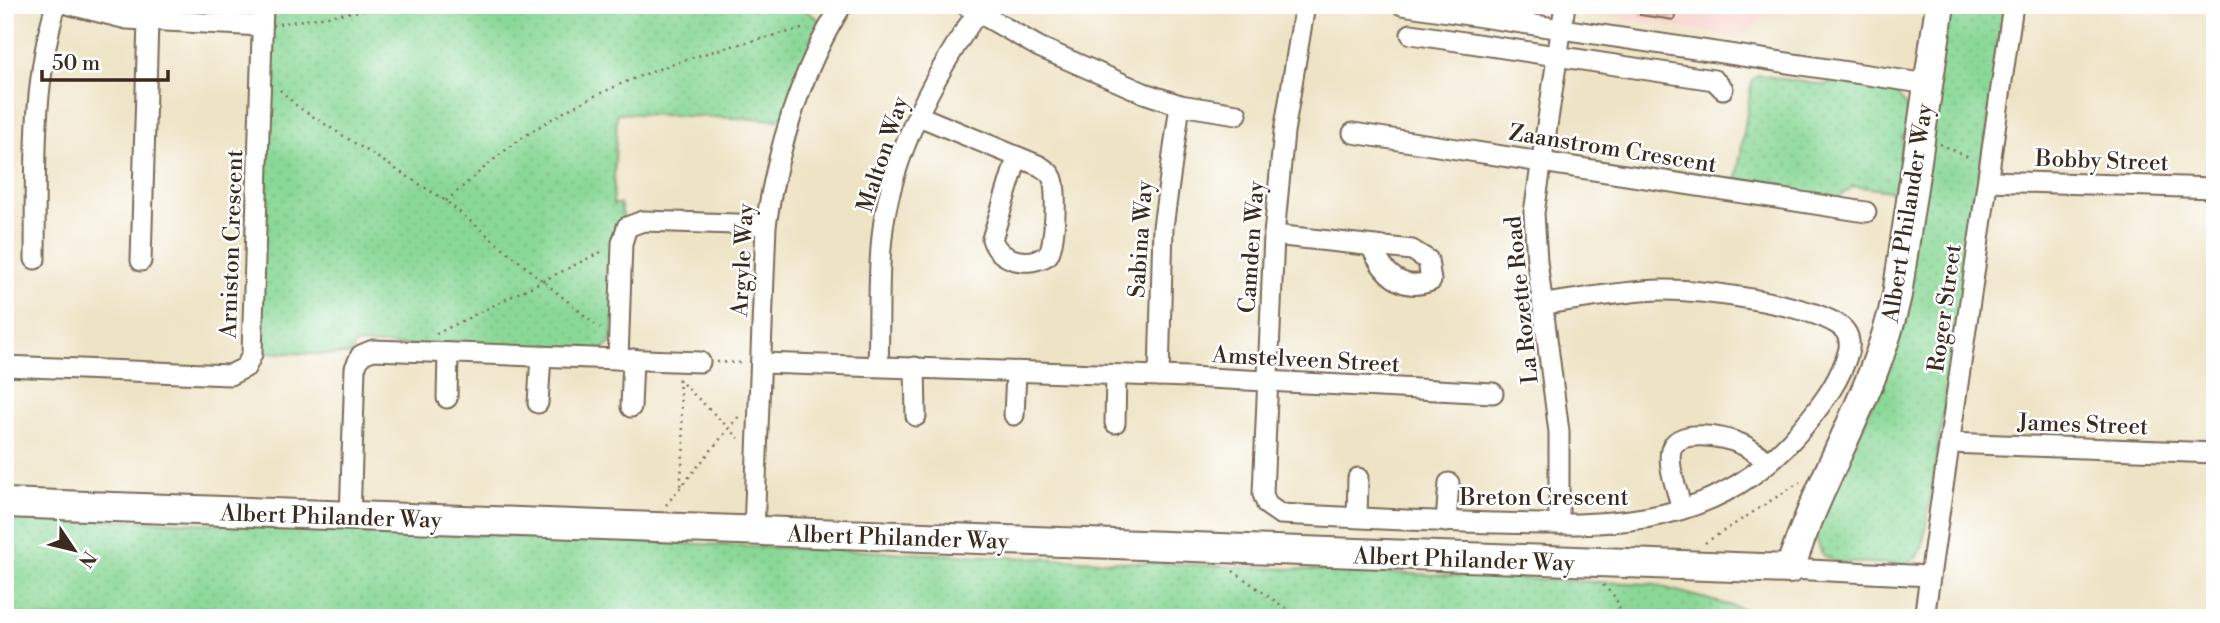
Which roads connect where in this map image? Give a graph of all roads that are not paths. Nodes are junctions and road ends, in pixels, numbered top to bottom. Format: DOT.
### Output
graph roads {
  1 [pos="56,5"];
  2 [pos="71,5"];
  3 [pos="263,5"];
  4 [pos="842,5"];
  5 [pos="1305,5"];
  6 [pos="1402,5"];
  7 [pos="1565,5"];
  8 [pos="1940,5"];
  9 [pos="2013,5"];
  10 [pos="971,9"];
  11 [pos="148,21"];
  12 [pos="262,26"];
  13 [pos="1562,29"];
  14 [pos="1411,34"];
  15 [pos="1558,55"];
  16 [pos="1928,85"];
  17 [pos="1723,89"];
  18 [pos="1180,105"];
  19 [pos="1237,114"];
  20 [pos="919,116"];
  21 [pos="1353,132"];
  22 [pos="1017,158"];
  23 [pos="1541,161"];
  24 [pos="1990,174"];
  25 [pos="2215,188"];
  26 [pos="1866,212"];
  27 [pos="766,225"];
  28 [pos="1274,235"];
  29 [pos="1371,246"];
  30 [pos="35,259"];
  31 [pos="141,261"];
  32 [pos="1544,304"];
  33 [pos="448,352"];
  34 [pos="541,356"];
  35 [pos="625,359"];
  36 [pos="700,362"];
  37 [pos="762,363"];
  38 [pos="878,365"];
  39 [pos="5,366"];
  40 [pos="915,367"];
  41 [pos="1016,373"];
  42 [pos="1116,376"];
  43 [pos="1158,376"];
  44 [pos="1267,381"];
  45 [pos="1493,393"];
  46 [pos="447,398"];
  47 [pos="538,403"];
  48 [pos="631,407"];
  49 [pos="1014,415"];
  50 [pos="916,416"];
  51 [pos="1115,423"];
  52 [pos="1949,443"];
  53 [pos="2215,453"];
  54 [pos="1768,462"];
  55 [pos="1358,478"];
  56 [pos="1449,483"];
  57 [pos="1263,494"];
  58 [pos="5,503"];
  59 [pos="1682,509"];
  60 [pos="350,517"];
  61 [pos="1357,517"];
  62 [pos="1446,522"];
  63 [pos="1559,524"];
  64 [pos="754,531"];
  65 [pos="1790,569"];
  66 [pos="1930,576"];
  67 [pos="1924,618"];
  1 -- 30 [label="street"];
  2 -- 11 [label="street"];
  3 -- 12 [label="street, Arniston Crescent"];
  4 -- 27 [label="street, Argyle Way"];
  5 -- 28 [label="street, Camden Way"];
  6 -- 13 [label="street"];
  7 -- 13 [label="street, La Rozette Road"];
  8 -- 16 [label="street, Albert Philander Way"];
  9 -- 24 [label="street, Roger Street"];
  10 -- 18 [label="street"];
  10 -- 20 [label="street, Malton Way"];
  11 -- 12 [label="street"];
  11 -- 31 [label="street"];
  12 -- 39 [label="street, Arniston Crescent"];
  13 -- 15 [label="street, La Rozette Road"];
  13 -- 16 [label="street"];
  14 -- 15 [label="street"];
  15 -- 17 [label="street"];
  15 -- 23 [label="street, La Rozette Road"];
  16 -- 65 [label="street, Albert Philander Way"];
  18 -- 19 [label="street"];
  18 -- 43 [label="street, Sabina Way"];
  20 -- 22 [label="street"];
  20 -- 38 [label="street, Malton Way"];
  21 -- 23 [label="street, Zaanstrom Crescent"];
  22 -- 22 [label="street"];
  23 -- 26 [label="street, Zaanstrom Crescent"];
  23 -- 32 [label="street, La Rozette Road"];
  24 -- 25 [label="street, Bobby Street"];
  24 -- 52 [label="street, Roger Street"];
  27 -- 35 [label="street"];
  27 -- 37 [label="street, Argyle Way"];
  28 -- 29 [label="street"];
  28 -- 44 [label="street, Camden Way"];
  32 -- 54 [label="street, Breton Crescent"];
  32 -- 63 [label="street, La Rozette Road"];
  33 -- 34 [label="street"];
  33 -- 46 [label="street"];
  33 -- 60 [label="street"];
  34 -- 35 [label="street"];
  34 -- 47 [label="street"];
  35 -- 36 [label="street"];
  35 -- 48 [label="street"];
  37 -- 38 [label="street, Amstelveen Street"];
  37 -- 64 [label="street, Argyle Way"];
  38 -- 40 [label="street, Amstelveen Street"];
  40 -- 41 [label="street, Amstelveen Street"];
  40 -- 50 [label="street"];
  41 -- 42 [label="street, Amstelveen Street"];
  41 -- 49 [label="street"];
  42 -- 43 [label="street, Amstelveen Street"];
  42 -- 51 [label="street"];
  43 -- 44 [label="street, Amstelveen Street"];
  44 -- 45 [label="street, Amstelveen Street"];
  44 -- 57 [label="street, Camden Way"];
  52 -- 53 [label="street, James Street"];
  52 -- 66 [label="street, Roger Street"];
  54 -- 59 [label="street, Breton Crescent"];
  54 -- 59 [label="street"];
  55 -- 61 [label="street"];
  56 -- 62 [label="street, Breton Crescent"];
  57 -- 61 [label="street, Breton Crescent"];
  58 -- 60 [label="street, Albert Philander Way"];
  59 -- 63 [label="street, Breton Crescent"];
  60 -- 64 [label="street, Albert Philander Way"];
  61 -- 62 [label="street, Breton Crescent"];
  62 -- 63 [label="street, Breton Crescent"];
  64 -- 65 [label="street, Albert Philander Way"];
  65 -- 66 [label="street, Albert Philander Way"];
  66 -- 67 [label="street, Roger Street"];
}
